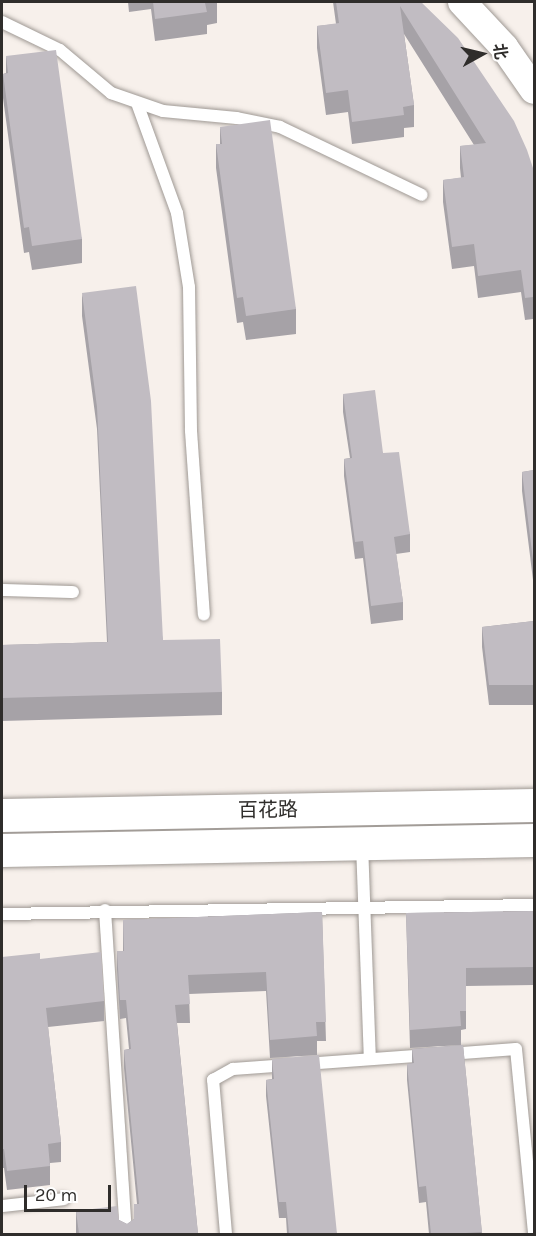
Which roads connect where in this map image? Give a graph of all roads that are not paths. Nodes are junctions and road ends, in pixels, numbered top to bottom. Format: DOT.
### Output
graph roads {
  1 [pos="462,2"];
  2 [pos="2,22"];
  3 [pos="534,90"];
  4 [pos="137,103"];
  5 [pos="422,195"];
  6 [pos="2,590"];
  7 [pos="73,592"];
  8 [pos="204,615"];
  9 [pos="534,805"];
  10 [pos="2,815"];
  11 [pos="534,840"];
  12 [pos="362,843"];
  13 [pos="2,850"];
  14 [pos="534,905"];
  15 [pos="364,907"];
  16 [pos="105,910"];
  17 [pos="2,914"];
  18 [pos="370,1059"];
  19 [pos="64,1199"];
  20 [pos="2,1206"];
  21 [pos="126,1234"];
  22 [pos="226,1234"];
  23 [pos="534,1234"];
  1 -- 3 [label="street"];
  2 -- 4 [label="lane"];
  4 -- 5 [label="lane"];
  4 -- 8 [label="lane"];
  6 -- 7 [label="lane"];
  9 -- 10 [label="main road, 百花路"];
  11 -- 12 [label="main road, 百花路"];
  12 -- 13 [label="main road, 百花路"];
  12 -- 15 [label="lane"];
  14 -- 15 [label="lane"];
  15 -- 16 [label="lane"];
  15 -- 18 [label="lane"];
  16 -- 17 [label="lane"];
  16 -- 21 [label="lane"];
  18 -- 22 [label="lane"];
  18 -- 23 [label="lane"];
  19 -- 20 [label="lane"];
}
